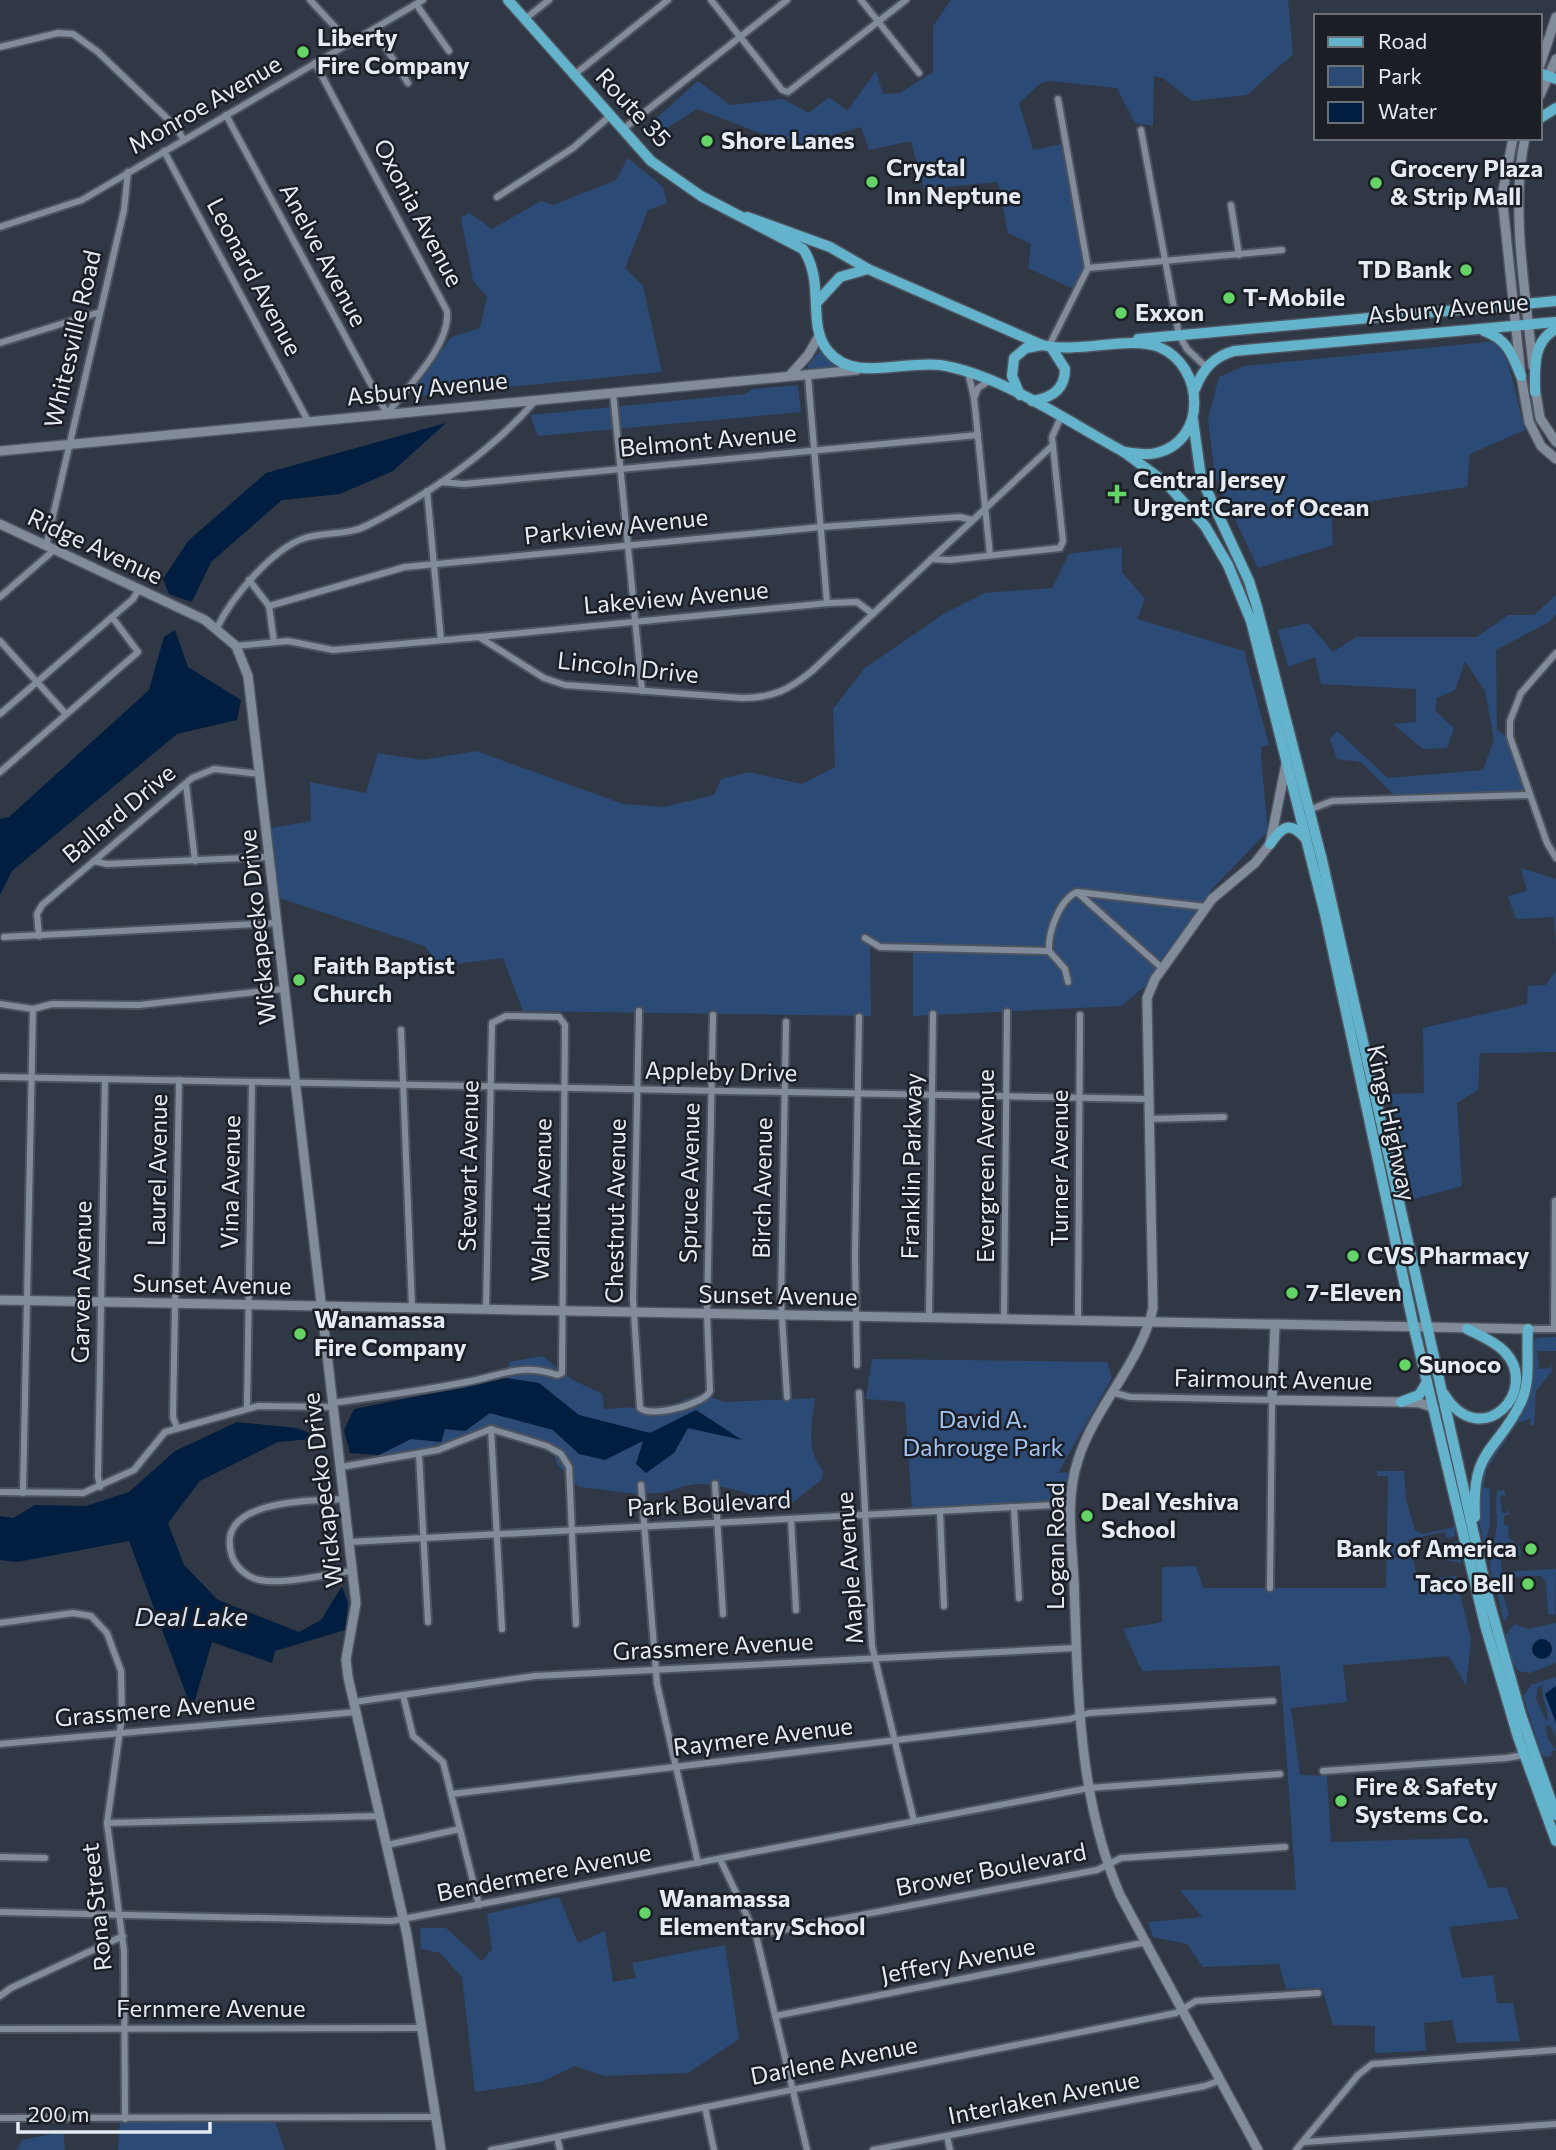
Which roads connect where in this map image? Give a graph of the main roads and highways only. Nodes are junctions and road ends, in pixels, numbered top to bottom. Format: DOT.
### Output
graph roads {
  1 [pos="508,0"];
  2 [pos="747,218"];
  3 [pos="868,269"];
  4 [pos="818,301"];
  5 [pos="1556,301"];
  6 [pos="1556,322"];
  7 [pos="1477,328"];
  8 [pos="1556,329"];
  9 [pos="1048,345"];
  10 [pos="1521,376"];
  11 [pos="1195,389"];
  12 [pos="1535,392"];
  13 [pos="1020,395"];
  14 [pos="1031,401"];
  15 [pos="1193,420"];
  16 [pos="1124,452"];
  17 [pos="1305,811"];
  18 [pos="1308,841"];
  19 [pos="1270,844"];
  20 [pos="1466,1329"];
  21 [pos="1528,1329"];
  22 [pos="1427,1382"];
  23 [pos="1441,1389"];
  24 [pos="1401,1402"];
  25 [pos="1476,1539"];
  26 [pos="1556,1815"];
  27 [pos="1556,1841"];
  1 -- 2 [label="main road, Route 35"];
  2 -- 3 [label="main road"];
  2 -- 4 [label="main road"];
  3 -- 4 [label="main road"];
  3 -- 9 [label="main road"];
  4 -- 13 [label="main road"];
  5 -- 9 [label="main road, Asbury Avenue"];
  6 -- 7 [label="main road, Asbury Avenue"];
  7 -- 10 [label="main road"];
  7 -- 11 [label="main road, Asbury Avenue"];
  8 -- 12 [label="main road"];
  9 -- 11 [label="main road"];
  9 -- 13 [label="main road"];
  9 -- 14 [label="main road"];
  11 -- 15 [label="main road, Kings Highway"];
  13 -- 14 [label="main road"];
  14 -- 16 [label="main road, Kings Highway"];
  15 -- 16 [label="main road"];
  15 -- 17 [label="main road, Kings Highway"];
  16 -- 17 [label="main road, Kings Highway"];
  17 -- 18 [label="main road, Kings Highway"];
  17 -- 23 [label="main road, Kings Highway"];
  18 -- 19 [label="main road"];
  18 -- 22 [label="main road, Kings Highway"];
  20 -- 23 [label="main road"];
  21 -- 25 [label="main road"];
  22 -- 24 [label="main road"];
  22 -- 27 [label="main road, Kings Highway"];
  23 -- 25 [label="main road, Kings Highway"];
  25 -- 26 [label="main road, Kings Highway"];
}
